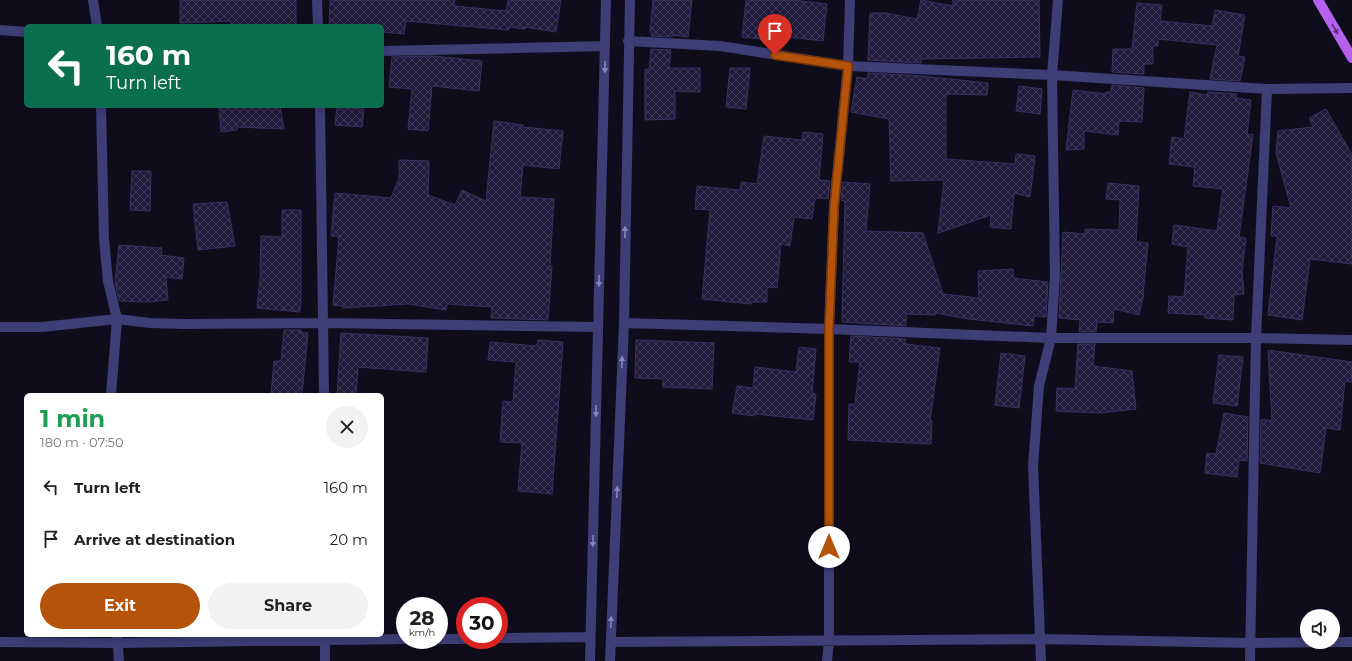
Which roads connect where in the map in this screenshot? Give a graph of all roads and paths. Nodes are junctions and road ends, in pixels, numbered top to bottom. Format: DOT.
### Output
graph roads {
  1 [pos="93,0"];
  2 [pos="317,0"];
  3 [pos="606,0"];
  4 [pos="630,0"];
  5 [pos="850,0"];
  6 [pos="1058,0"];
  7 [pos="1318,0"];
  8 [pos="97,24"];
  9 [pos="318,24"];
  10 [pos="0,30"];
  11 [pos="24,32"];
  12 [pos="628,41"];
  13 [pos="605,46"];
  14 [pos="384,51"];
  15 [pos="1352,58"];
  16 [pos="848,66"];
  17 [pos="1052,74"];
  18 [pos="1352,88"];
  19 [pos="1267,89"];
  20 [pos="101,108"];
  21 [pos="320,108"];
  22 [pos="117,320"];
  23 [pos="323,323"];
  24 [pos="624,323"];
  25 [pos="0,327"];
  26 [pos="598,327"];
  27 [pos="829,329"];
  28 [pos="1051,338"];
  29 [pos="1256,338"];
  30 [pos="1352,340"];
  31 [pos="111,393"];
  32 [pos="324,393"];
  33 [pos="590,637"];
  34 [pos="325,638"];
  35 [pos="508,638"];
  36 [pos="117,639"];
  37 [pos="1040,639"];
  38 [pos="396,640"];
  39 [pos="829,641"];
  40 [pos="0,642"];
  41 [pos="611,642"];
  42 [pos="1352,642"];
  43 [pos="1251,643"];
  44 [pos="119,661"];
  45 [pos="325,661"];
  46 [pos="590,661"];
  47 [pos="610,661"];
  48 [pos="827,661"];
  49 [pos="1041,661"];
  50 [pos="1250,661"];
  1 -- 8 [label="street"];
  2 -- 9 [label="street"];
  3 -- 13 [label="street"];
  4 -- 12 [label="street"];
  5 -- 16 [label="street"];
  6 -- 17 [label="street"];
  7 -- 15 [label="main road, one-way"];
  10 -- 11 [label="street"];
  12 -- 16 [label="street"];
  24 -- 12 [label="street, one-way"];
  13 -- 14 [label="street"];
  13 -- 26 [label="street, one-way"];
  16 -- 17 [label="street"];
  16 -- 27 [label="street"];
  17 -- 19 [label="street"];
  17 -- 28 [label="street"];
  18 -- 19 [label="street"];
  19 -- 29 [label="street"];
  20 -- 22 [label="street"];
  21 -- 23 [label="street"];
  22 -- 23 [label="street"];
  22 -- 25 [label="street"];
  22 -- 31 [label="street"];
  23 -- 26 [label="street"];
  23 -- 32 [label="street"];
  24 -- 27 [label="street"];
  41 -- 24 [label="street, one-way"];
  26 -- 33 [label="street, one-way"];
  27 -- 28 [label="street"];
  27 -- 39 [label="street"];
  28 -- 29 [label="street"];
  28 -- 37 [label="street"];
  29 -- 30 [label="street"];
  29 -- 43 [label="street"];
  33 -- 35 [label="street"];
  33 -- 46 [label="street"];
  34 -- 36 [label="street"];
  34 -- 38 [label="street"];
  34 -- 45 [label="street"];
  36 -- 40 [label="street"];
  36 -- 44 [label="street"];
  37 -- 39 [label="street"];
  37 -- 43 [label="street"];
  37 -- 49 [label="street"];
  39 -- 41 [label="street"];
  39 -- 48 [label="street"];
  41 -- 47 [label="street"];
  42 -- 43 [label="street"];
  43 -- 50 [label="street"];
}
